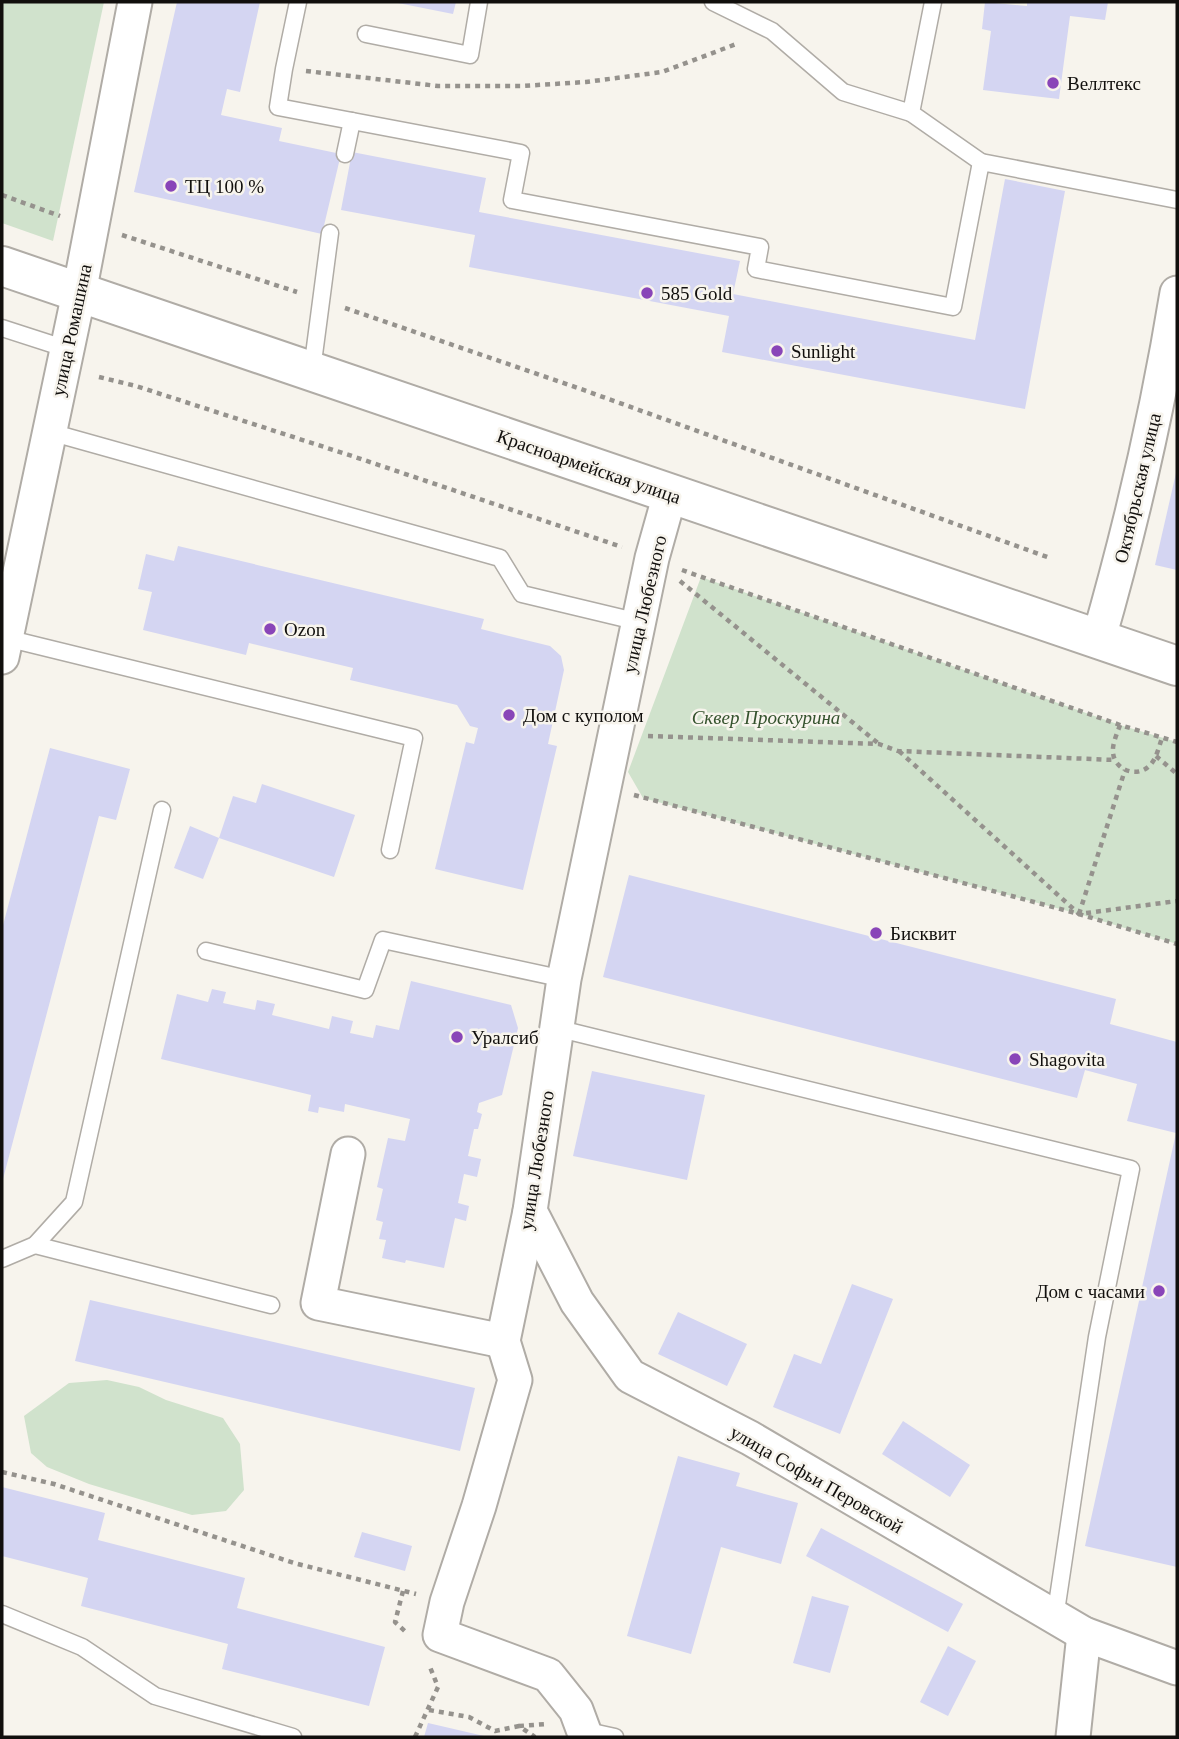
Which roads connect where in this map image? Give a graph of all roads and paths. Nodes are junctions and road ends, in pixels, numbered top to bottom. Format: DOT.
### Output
graph roads {
  1 [pos="135,2"];
  2 [pos="298,2"];
  3 [pos="479,2"];
  4 [pos="713,2"];
  5 [pos="933,2"];
  6 [pos="772,31"];
  7 [pos="366,34"];
  8 [pos="284,69"];
  9 [pos="911,113"];
  10 [pos="352,121"];
  11 [pos="345,154"];
  12 [pos="981,162"];
  13 [pos="2,195"];
  14 [pos="1177,200"];
  15 [pos="92,226"];
  16 [pos="330,233"];
  17 [pos="2,266"];
  18 [pos="79,293"];
  19 [pos="1177,293"];
  20 [pos="322,300"];
  21 [pos="2,328"];
  22 [pos="67,349"];
  23 [pos="1171,366"];
  24 [pos="312,370"];
  25 [pos="99,377"];
  26 [pos="50,432"];
  27 [pos="670,494"];
  28 [pos="652,558"];
  29 [pos="1050,558"];
  30 [pos="639,622"];
  31 [pos="1098,641"];
  32 [pos="4,648"];
  33 [pos="1177,666"];
  34 [pos="1120,725"];
  35 [pos="615,734"];
  36 [pos="1162,738"];
  37 [pos="1177,743"];
  38 [pos="879,744"];
  39 [pos="898,751"];
  40 [pos="1156,756"];
  41 [pos="1115,760"];
  42 [pos="1125,770"];
  43 [pos="1177,774"];
  44 [pos="603,786"];
  45 [pos="162,810"];
  46 [pos="390,850"];
  47 [pos="1177,901"];
  48 [pos="1079,914"];
  49 [pos="1177,944"];
  50 [pos="206,951"];
  51 [pos="564,979"];
  52 [pos="556,1028"];
  53 [pos="348,1154"];
  54 [pos="530,1211"];
  55 [pos="35,1245"];
  56 [pos="2,1259"];
  57 [pos="271,1305"];
  58 [pos="503,1340"];
  59 [pos="2,1472"];
  60 [pos="447,1602"];
  61 [pos="2,1614"];
  62 [pos="1055,1618"];
  63 [pos="1084,1634"];
  64 [pos="1177,1668"];
  65 [pos="429,1710"];
  66 [pos="595,1735"];
  67 [pos="293,1737"];
  68 [pos="535,1737"];
  69 [pos="1073,1737"];
  1 -- 15 [label="street, улица Ромашина"];
  2 -- 8 [label="lane"];
  3 -- 7 [label="lane"];
  4 -- 6 [label="lane"];
  5 -- 9 [label="lane"];
  6 -- 8 [label="path"];
  6 -- 9 [label="lane"];
  8 -- 10 [label="lane"];
  9 -- 12 [label="lane"];
  10 -- 11 [label="lane"];
  10 -- 12 [label="lane"];
  12 -- 14 [label="lane"];
  13 -- 15 [label="path"];
  15 -- 18 [label="street, улица Ромашина"];
  15 -- 20 [label="path"];
  16 -- 20 [label="lane"];
  17 -- 18 [label="main road, Красноармейская улица"];
  18 -- 22 [label="street, улица Ромашина"];
  18 -- 24 [label="main road, Красноармейская улица"];
  19 -- 23 [label="street, Октябрьская улица"];
  20 -- 24 [label="lane"];
  20 -- 29 [label="path"];
  21 -- 22 [label="lane"];
  22 -- 26 [label="street, улица Ромашина"];
  23 -- 31 [label="street, Октябрьская улица"];
  24 -- 27 [label="main road, Красноармейская улица"];
  25 -- 28 [label="path"];
  26 -- 30 [label="lane"];
  26 -- 32 [label="street, улица Ромашина"];
  27 -- 28 [label="street, улица Любезного"];
  27 -- 31 [label="main road, Красноармейская улица"];
  28 -- 30 [label="street, улица Любезного"];
  28 -- 34 [label="path"];
  28 -- 38 [label="path"];
  30 -- 35 [label="street, улица Любезного"];
  31 -- 33 [label="main road, Красноармейская улица"];
  32 -- 46 [label="lane"];
  34 -- 36 [label="path"];
  34 -- 41 [label="path"];
  35 -- 38 [label="path"];
  35 -- 44 [label="street, улица Любезного"];
  36 -- 37 [label="path"];
  36 -- 40 [label="path"];
  38 -- 39 [label="path"];
  39 -- 41 [label="path"];
  39 -- 48 [label="path"];
  40 -- 42 [label="path"];
  40 -- 43 [label="path"];
  41 -- 42 [label="path"];
  42 -- 48 [label="path"];
  44 -- 48 [label="path"];
  44 -- 51 [label="street, улица Любезного"];
  45 -- 55 [label="lane"];
  47 -- 48 [label="path"];
  48 -- 49 [label="path"];
  50 -- 51 [label="lane"];
  51 -- 52 [label="street, улица Любезного"];
  52 -- 54 [label="street, улица Любезного"];
  52 -- 62 [label="lane"];
  53 -- 58 [label="street"];
  54 -- 58 [label="street, улица Любезного"];
  54 -- 62 [label="street, улица Софьи Перовской"];
  55 -- 56 [label="lane"];
  55 -- 57 [label="lane"];
  58 -- 60 [label="street, улица Любезного"];
  59 -- 60 [label="path"];
  60 -- 66 [label="street, улица Любезного"];
  61 -- 67 [label="lane"];
  62 -- 63 [label="street, улица Софьи Перовской"];
  63 -- 64 [label="street, улица Софьи Перовской"];
  63 -- 69 [label="street"];
  65 -- 68 [label="path"];
}
